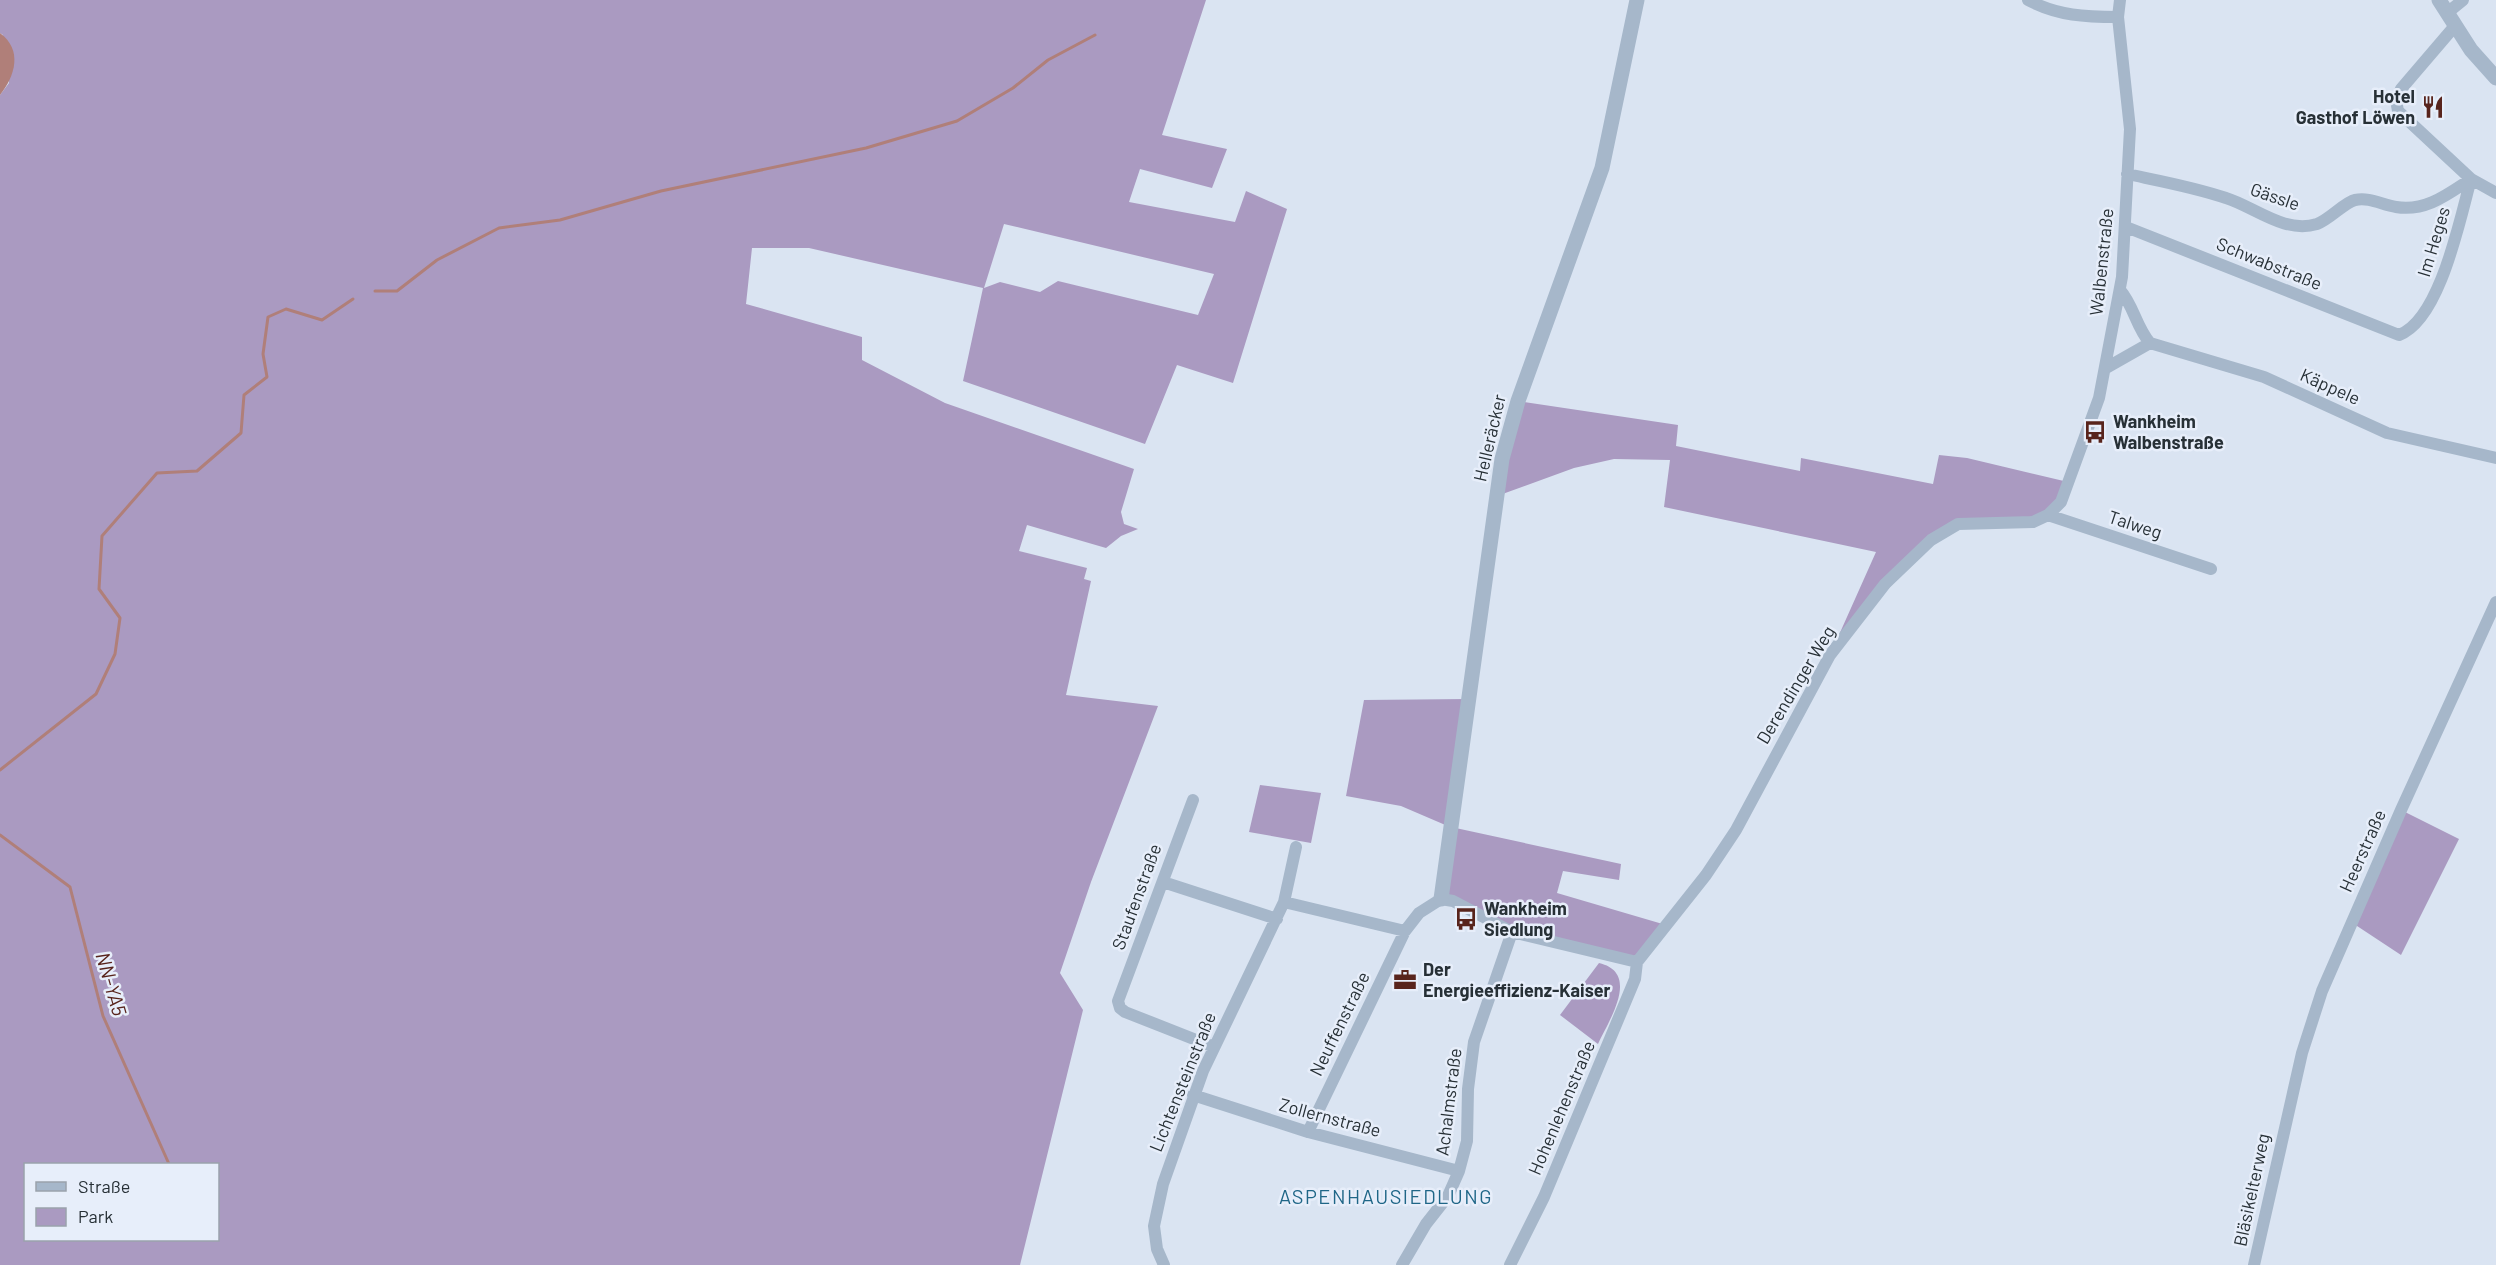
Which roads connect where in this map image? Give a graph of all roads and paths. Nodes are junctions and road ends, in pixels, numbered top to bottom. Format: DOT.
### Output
graph roads {
  1 [pos="1637,0"];
  2 [pos="2028,0"];
  3 [pos="2120,0"];
  4 [pos="2463,0"];
  5 [pos="2447,13"];
  6 [pos="2118,17"];
  7 [pos="2496,78"];
  8 [pos="2127,174"];
  9 [pos="2471,179"];
  10 [pos="2496,193"];
  11 [pos="2126,227"];
  12 [pos="2120,290"];
  13 [pos="2399,335"];
  14 [pos="2150,343"];
  15 [pos="2106,368"];
  16 [pos="2496,458"];
  17 [pos="2048,515"];
  18 [pos="2211,569"];
  19 [pos="2496,602"];
  20 [pos="1193,800"];
  21 [pos="1296,847"];
  22 [pos="1163,882"];
  23 [pos="1441,899"];
  24 [pos="1284,902"];
  25 [pos="1277,919"];
  26 [pos="1405,932"];
  27 [pos="1512,932"];
  28 [pos="1637,962"];
  29 [pos="1214,1047"];
  30 [pos="1193,1095"];
  31 [pos="2285,1123"];
  32 [pos="1308,1132"];
  33 [pos="1459,1171"];
  34 [pos="1164,1265"];
  35 [pos="1402,1265"];
  36 [pos="1510,1265"];
  37 [pos="2254,1265"];
  1 -- 23 [label="street, Helleräcker"];
  2 -- 6 [label="street"];
  3 -- 6 [label="street, Walbenstraße"];
  4 -- 5 [label="street"];
  5 -- 7 [label="street"];
  5 -- 9 [label="street"];
  6 -- 8 [label="street, Walbenstraße"];
  8 -- 9 [label="street, Gässle"];
  8 -- 11 [label="street, Walbenstraße"];
  9 -- 10 [label="street"];
  9 -- 13 [label="street, Im Heges"];
  11 -- 12 [label="street, Walbenstraße"];
  11 -- 13 [label="street, Schwabstraße"];
  12 -- 14 [label="street"];
  12 -- 15 [label="street, Walbenstraße"];
  14 -- 15 [label="street"];
  14 -- 16 [label="street, Käppele"];
  15 -- 17 [label="street, Walbenstraße"];
  17 -- 18 [label="street, Talweg"];
  17 -- 28 [label="street, Derendinger Weg"];
  19 -- 31 [label="street, Heerstraße"];
  20 -- 22 [label="street, Staufenstraße"];
  21 -- 24 [label="street, Lichtensteinstraße"];
  22 -- 25 [label="street"];
  22 -- 29 [label="street, Staufenstraße"];
  23 -- 26 [label="street, Neuffenstraße"];
  23 -- 27 [label="street"];
  24 -- 25 [label="street, Lichtensteinstraße"];
  24 -- 26 [label="street"];
  25 -- 29 [label="street, Lichtensteinstraße"];
  26 -- 32 [label="street, Neuffenstraße"];
  27 -- 28 [label="street"];
  27 -- 33 [label="street, Achalmstraße"];
  28 -- 36 [label="street, Hohenlehenstraße"];
  29 -- 30 [label="street, Lichtensteinstraße"];
  30 -- 32 [label="street, Zollernstraße"];
  30 -- 34 [label="street, Lichtensteinstraße"];
  31 -- 37 [label="street, Bläsikelterweg"];
  32 -- 33 [label="street, Zollernstraße"];
  33 -- 35 [label="street, Achalmstraße"];
}
